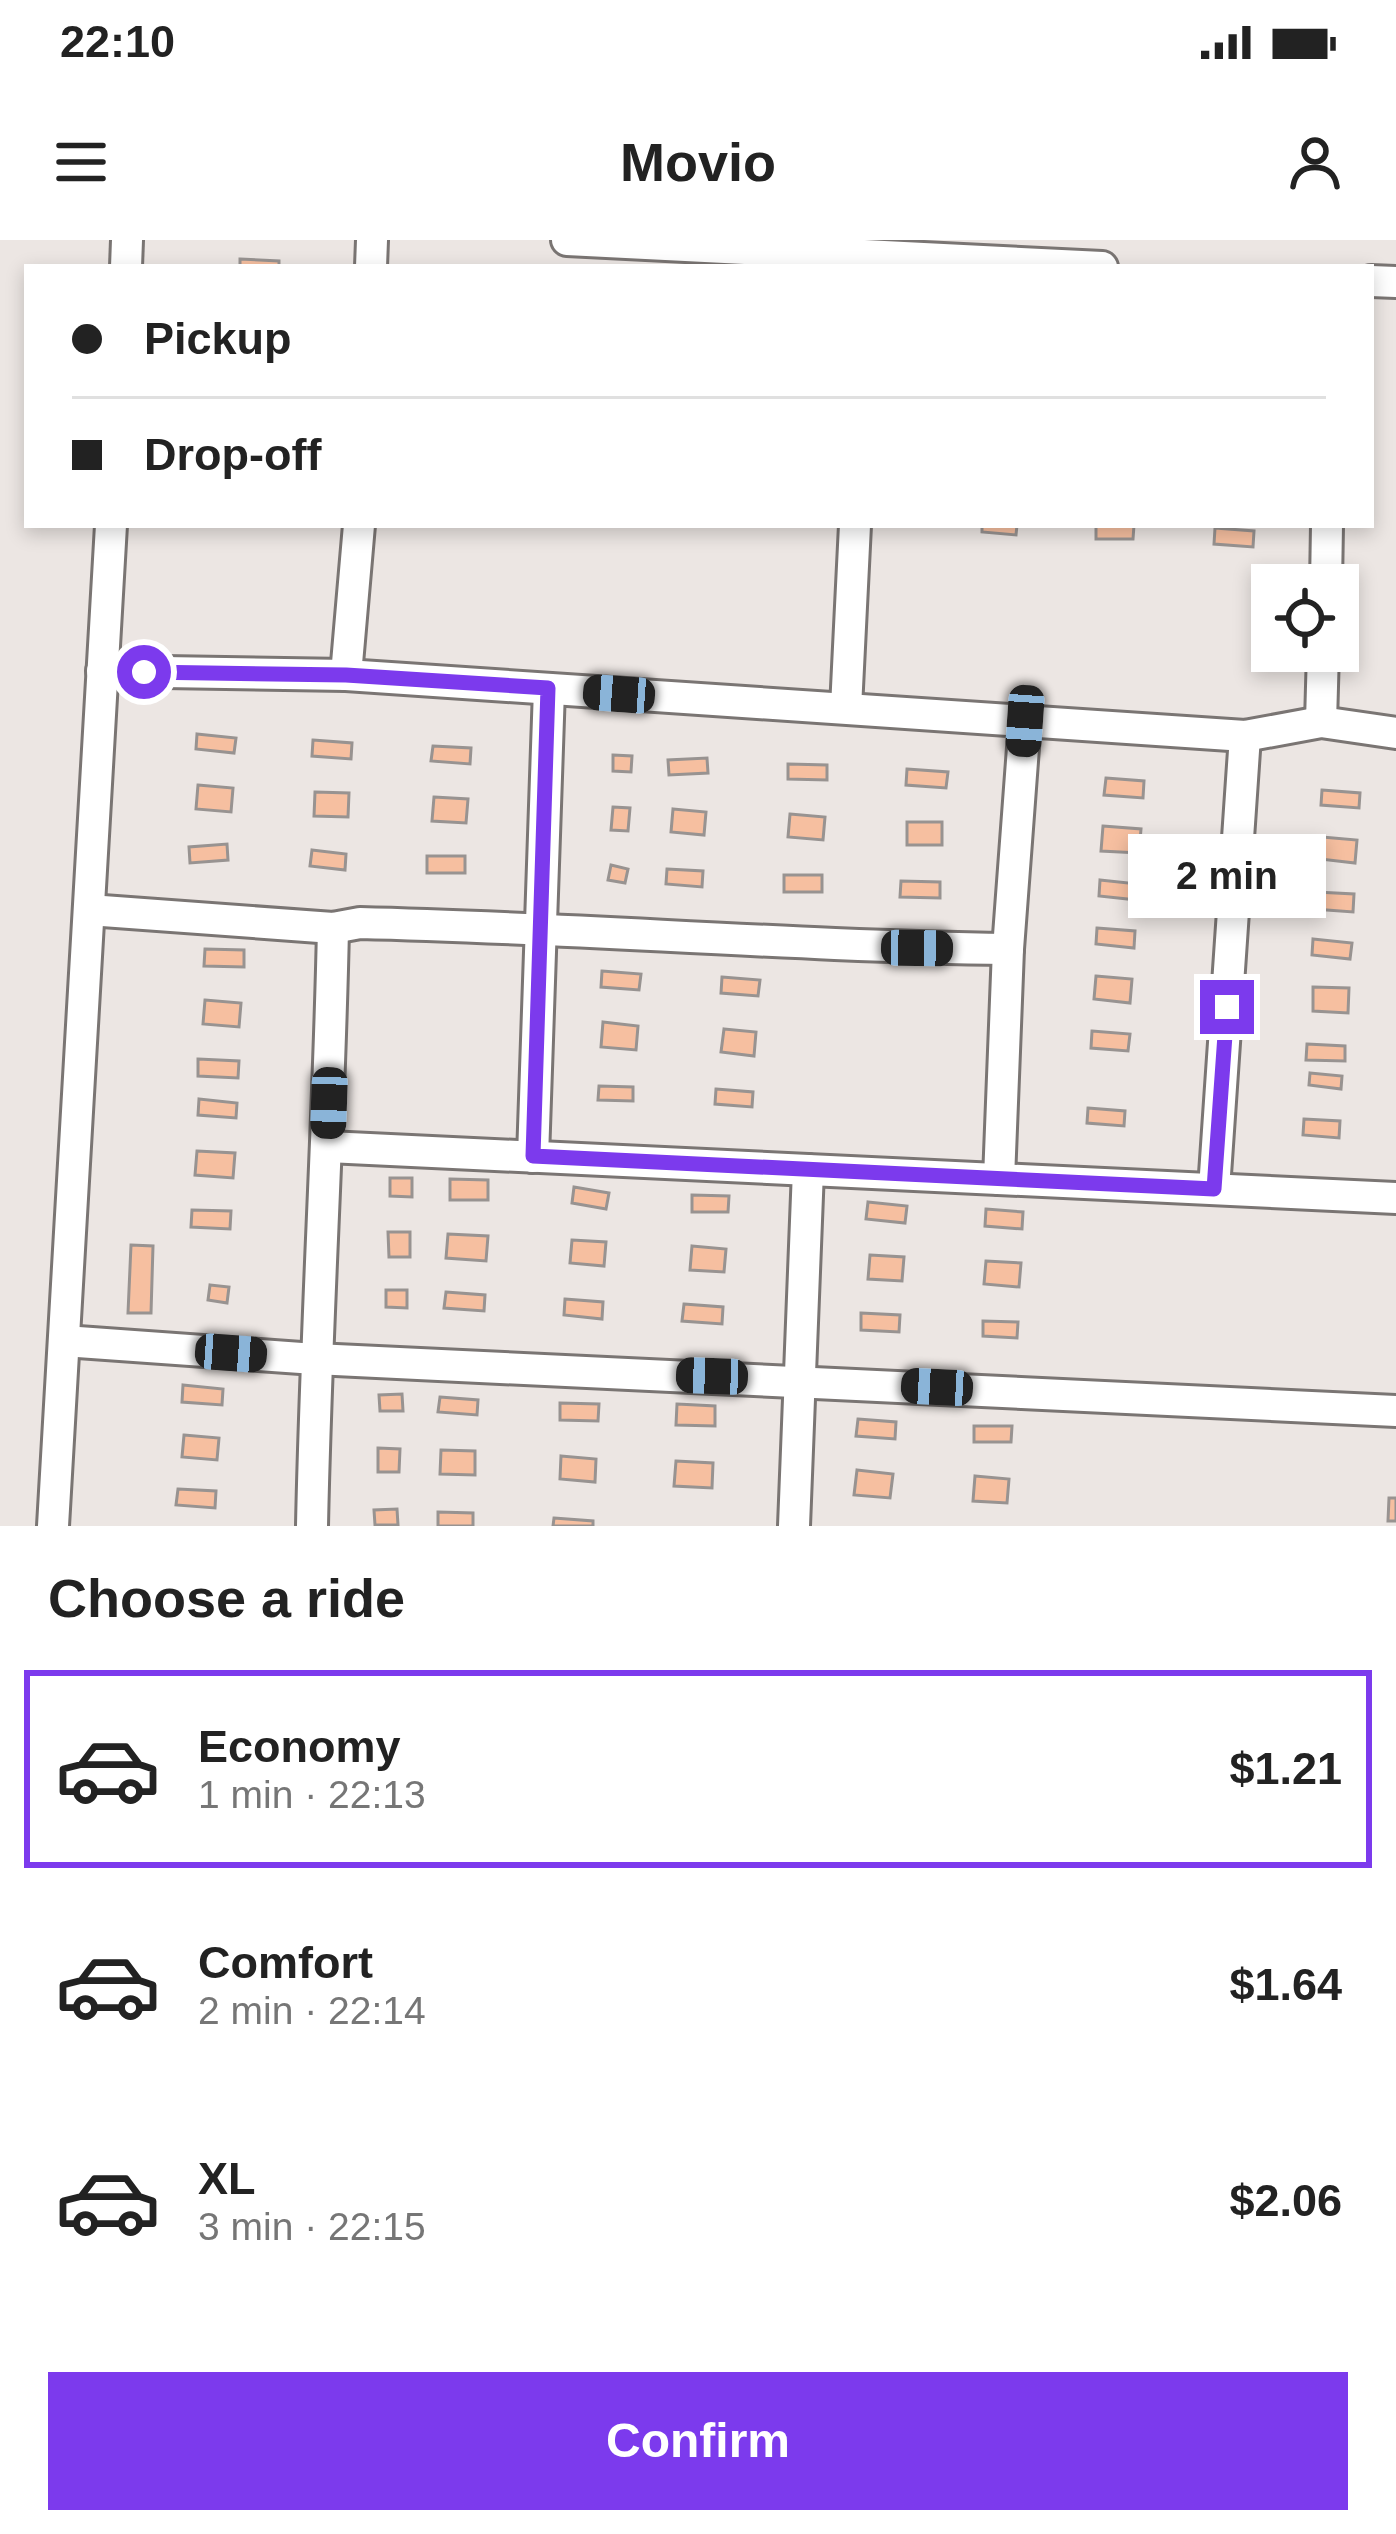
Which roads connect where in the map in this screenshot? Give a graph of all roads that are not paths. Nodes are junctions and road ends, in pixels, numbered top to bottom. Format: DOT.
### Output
graph roads {
  1 [pos="567,240"];
  2 [pos="649,242"];
  3 [pos="864,248"];
  4 [pos="1058,264"];
  5 [pos="111,528"];
  6 [pos="358,528"];
  7 [pos="855,528"];
  8 [pos="1328,528"];
  9 [pos="1326,564"];
  10 [pos="102,671"];
  11 [pos="1323,672"];
  12 [pos="346,675"];
  13 [pos="548,688"];
  14 [pos="845,709"];
  15 [pos="1025,721"];
  16 [pos="1321,722"];
  17 [pos="1396,733"];
  18 [pos="1245,736"];
  19 [pos="88,910"];
  20 [pos="540,927"];
  21 [pos="333,928"];
  22 [pos="1008,950"];
  23 [pos="328,1147"];
  24 [pos="533,1156"];
  25 [pos="808,1170"];
  26 [pos="999,1179"];
  27 [pos="1214,1189"];
  28 [pos="1396,1198"];
  29 [pos="64,1341"];
  30 [pos="315,1359"];
  31 [pos="800,1380"];
  32 [pos="1396,1411"];
  33 [pos="53,1526"];
  34 [pos="312,1526"];
  35 [pos="794,1526"];
  1 -- 2 [label="street"];
  2 -- 3 [label="street"];
  3 -- 4 [label="street"];
  5 -- 10 [label="street"];
  6 -- 12 [label="street"];
  7 -- 14 [label="street"];
  8 -- 9 [label="street"];
  10 -- 12 [label="street"];
  10 -- 19 [label="street"];
  11 -- 16 [label="street"];
  12 -- 13 [label="street"];
  13 -- 14 [label="street"];
  13 -- 20 [label="street"];
  14 -- 15 [label="street"];
  15 -- 18 [label="street"];
  15 -- 22 [label="street"];
  16 -- 17 [label="street"];
  16 -- 18 [label="street"];
  18 -- 27 [label="street"];
  19 -- 21 [label="street"];
  19 -- 29 [label="street"];
  20 -- 21 [label="street"];
  20 -- 22 [label="street"];
  20 -- 24 [label="street"];
  21 -- 23 [label="street"];
  22 -- 26 [label="street"];
  23 -- 24 [label="street"];
  23 -- 30 [label="street"];
  24 -- 25 [label="street"];
  25 -- 26 [label="street"];
  25 -- 31 [label="street"];
  26 -- 27 [label="street"];
  27 -- 28 [label="street"];
  29 -- 30 [label="street"];
  29 -- 33 [label="street"];
  30 -- 31 [label="street"];
  30 -- 34 [label="street"];
  31 -- 32 [label="street"];
  31 -- 35 [label="street"];
}
